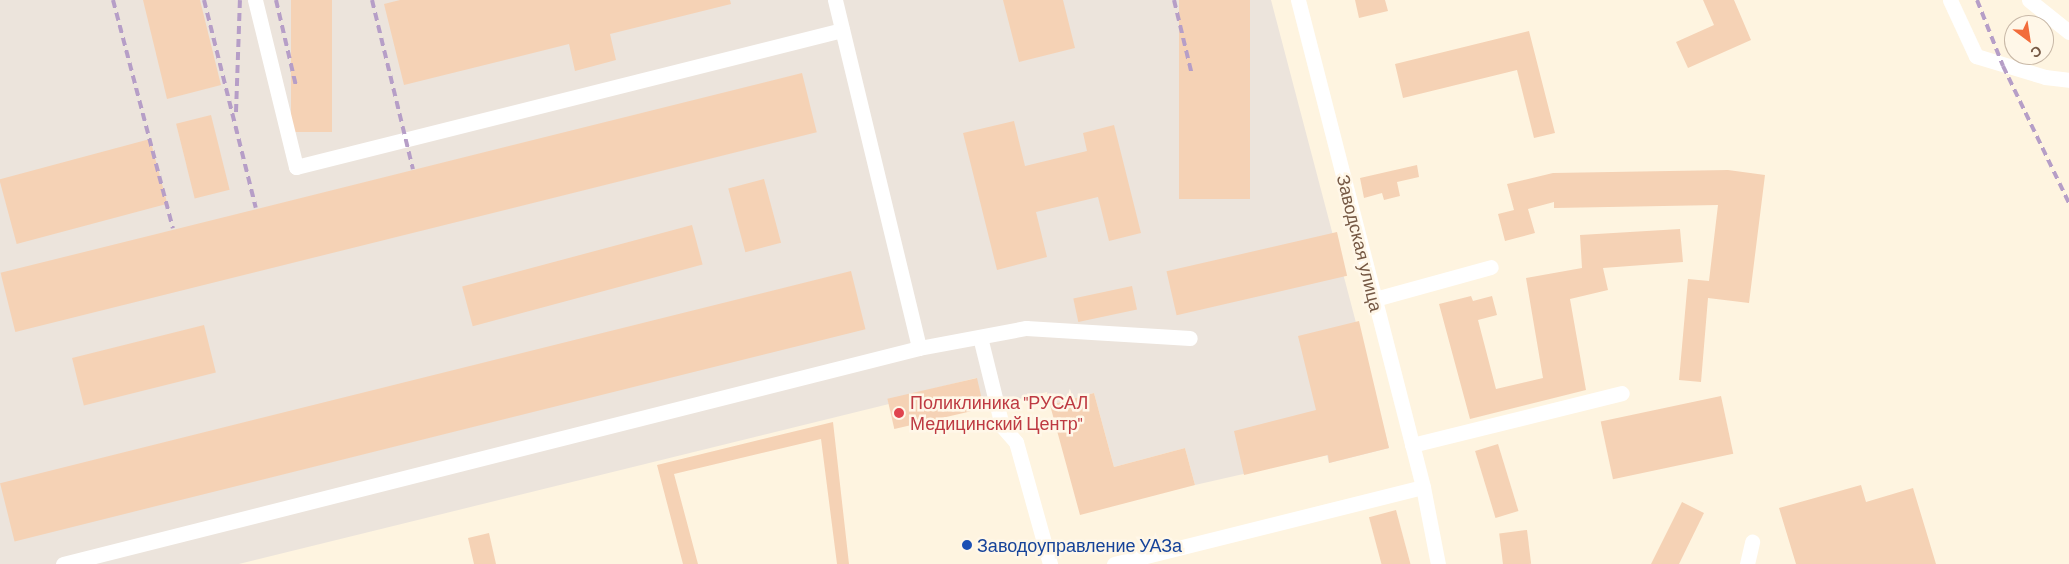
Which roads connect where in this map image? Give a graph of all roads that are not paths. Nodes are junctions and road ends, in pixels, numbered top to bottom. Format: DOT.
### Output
graph roads {
  1 [pos="255,0"];
  2 [pos="835,0"];
  3 [pos="1298,0"];
  4 [pos="1950,0"];
  5 [pos="2030,0"];
  6 [pos="842,30"];
  7 [pos="2069,32"];
  8 [pos="2069,80"];
  9 [pos="1491,268"];
  10 [pos="1374,299"];
  11 [pos="980,336"];
  12 [pos="1190,338"];
  13 [pos="919,348"];
  14 [pos="1622,394"];
  15 [pos="1412,444"];
  16 [pos="1422,487"];
  17 [pos="1752,542"];
  18 [pos="62,564"];
  19 [pos="1050,564"];
  20 [pos="1114,564"];
  21 [pos="1438,564"];
  22 [pos="1747,564"];
  1 -- 6 [label="street"];
  2 -- 6 [label="street"];
  3 -- 10 [label="street, Заводская улица"];
  4 -- 8 [label="street"];
  5 -- 7 [label="street"];
  6 -- 13 [label="street"];
  9 -- 10 [label="street"];
  10 -- 15 [label="street, Заводская улица"];
  11 -- 12 [label="street"];
  11 -- 13 [label="street"];
  11 -- 19 [label="street"];
  13 -- 18 [label="street"];
  14 -- 15 [label="street"];
  15 -- 16 [label="street, Заводская улица"];
  16 -- 20 [label="street"];
  16 -- 21 [label="street, Заводская улица"];
  17 -- 22 [label="street"];
}
